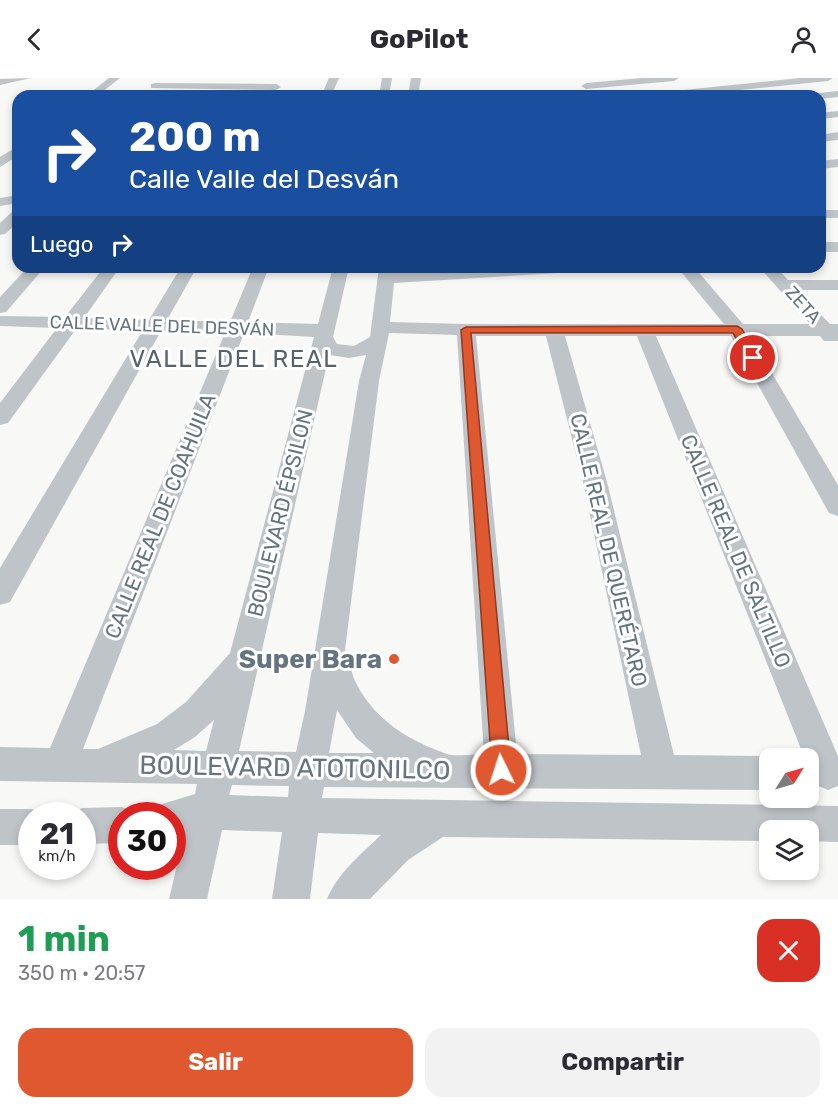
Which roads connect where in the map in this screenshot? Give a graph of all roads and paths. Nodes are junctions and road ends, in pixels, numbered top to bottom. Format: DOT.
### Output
graph roads {
  1 [pos="26,78"];
  2 [pos="115,78"];
  3 [pos="164,78"];
  4 [pos="578,78"];
  5 [pos="674,78"];
  6 [pos="828,78"];
  7 [pos="545,80"];
  8 [pos="0,82"];
  9 [pos="694,82"];
  10 [pos="838,82"];
  11 [pos="586,86"];
  12 [pos="99,90"];
  13 [pos="213,90"];
  14 [pos="544,90"];
  15 [pos="590,90"];
  16 [pos="710,90"];
  17 [pos="12,158"];
  18 [pos="3,171"];
  19 [pos="12,220"];
  20 [pos="0,231"];
  21 [pos="32,273"];
  22 [pos="107,273"];
  23 [pos="186,273"];
  24 [pos="259,273"];
  25 [pos="339,273"];
  26 [pos="387,273"];
  27 [pos="691,273"];
  28 [pos="773,273"];
  29 [pos="786,285"];
  30 [pos="838,285"];
  31 [pos="0,308"];
  32 [pos="0,321"];
  33 [pos="69,323"];
  34 [pos="155,326"];
  35 [pos="236,328"];
  36 [pos="554,329"];
  37 [pos="644,329"];
  38 [pos="737,329"];
  39 [pos="466,330"];
  40 [pos="831,330"];
  41 [pos="323,333"];
  42 [pos="380,333"];
  43 [pos="838,345"];
  44 [pos="0,418"];
  45 [pos="838,506"];
  46 [pos="0,593"];
  47 [pos="330,645"];
  48 [pos="245,653"];
  49 [pos="0,764"];
  50 [pos="75,766"];
  51 [pos="219,768"];
  52 [pos="309,769"];
  53 [pos="457,770"];
  54 [pos="501,770"];
  55 [pos="661,772"];
  56 [pos="759,773"];
  57 [pos="825,773"];
  58 [pos="208,813"];
  59 [pos="186,814"];
  60 [pos="303,815"];
  61 [pos="438,819"];
  62 [pos="838,824"];
  63 [pos="0,827"];
  64 [pos="18,827"];
  65 [pos="188,899"];
  66 [pos="291,899"];
  67 [pos="346,899"];
  1 -- 8 [label="street"];
  2 -- 12 [label="street"];
  3 -- 13 [label="street"];
  4 -- 11 [label="street"];
  5 -- 11 [label="street"];
  6 -- 10 [label="street"];
  6 -- 16 [label="street"];
  7 -- 14 [label="street"];
  9 -- 16 [label="street"];
  11 -- 15 [label="street"];
  17 -- 18 [label="street"];
  19 -- 20 [label="street"];
  21 -- 31 [label="street"];
  22 -- 33 [label="street"];
  23 -- 34 [label="street"];
  24 -- 35 [label="street, CALLE REAL DE COAHUILA"];
  25 -- 41 [label="street, BOULEVARD ÉPSILON"];
  26 -- 42 [label="street"];
  27 -- 38 [label="street"];
  28 -- 29 [label="street, ZETA"];
  29 -- 30 [label="street"];
  29 -- 40 [label="street, ZETA"];
  32 -- 33 [label="street, CALLE VALLE DEL DESVÁN"];
  33 -- 34 [label="street, CALLE VALLE DEL DESVÁN"];
  33 -- 44 [label="street"];
  34 -- 35 [label="street, CALLE VALLE DEL DESVÁN"];
  34 -- 46 [label="street"];
  35 -- 41 [label="street, CALLE VALLE DEL DESVÁN"];
  35 -- 50 [label="street, CALLE REAL DE COAHUILA"];
  36 -- 37 [label="street"];
  36 -- 39 [label="street"];
  36 -- 55 [label="street, CALLE REAL DE QUERÉTARO"];
  37 -- 38 [label="street"];
  37 -- 57 [label="street, CALLE REAL DE SALTILLO"];
  38 -- 40 [label="street"];
  38 -- 45 [label="street"];
  39 -- 42 [label="street"];
  39 -- 54 [label="street"];
  40 -- 43 [label="street, ZETA"];
  41 -- 42 [label="street"];
  41 -- 48 [label="street, BOULEVARD ÉPSILON"];
  42 -- 47 [label="street"];
  47 -- 52 [label="street"];
  47 -- 53 [label="street"];
  48 -- 50 [label="street"];
  48 -- 51 [label="street, BOULEVARD ÉPSILON"];
  49 -- 50 [label="street, BOULEVARD ATOTONILCO"];
  50 -- 51 [label="street, BOULEVARD ATOTONILCO"];
  51 -- 52 [label="street, BOULEVARD ATOTONILCO"];
  51 -- 58 [label="street, BOULEVARD ÉPSILON"];
  52 -- 53 [label="street, BOULEVARD ATOTONILCO"];
  52 -- 60 [label="street"];
  53 -- 54 [label="street, BOULEVARD ATOTONILCO"];
  54 -- 55 [label="street, BOULEVARD ATOTONILCO"];
  55 -- 56 [label="street, BOULEVARD ATOTONILCO"];
  58 -- 59 [label="street, BOULEVARD ATOTONILCO"];
  58 -- 60 [label="street, BOULEVARD ATOTONILCO"];
  58 -- 65 [label="street, BOULEVARD ÉPSILON"];
  60 -- 61 [label="street, BOULEVARD ATOTONILCO"];
  60 -- 66 [label="street"];
  61 -- 62 [label="street, BOULEVARD ATOTONILCO"];
  61 -- 67 [label="street"];
  63 -- 64 [label="street"];
}
